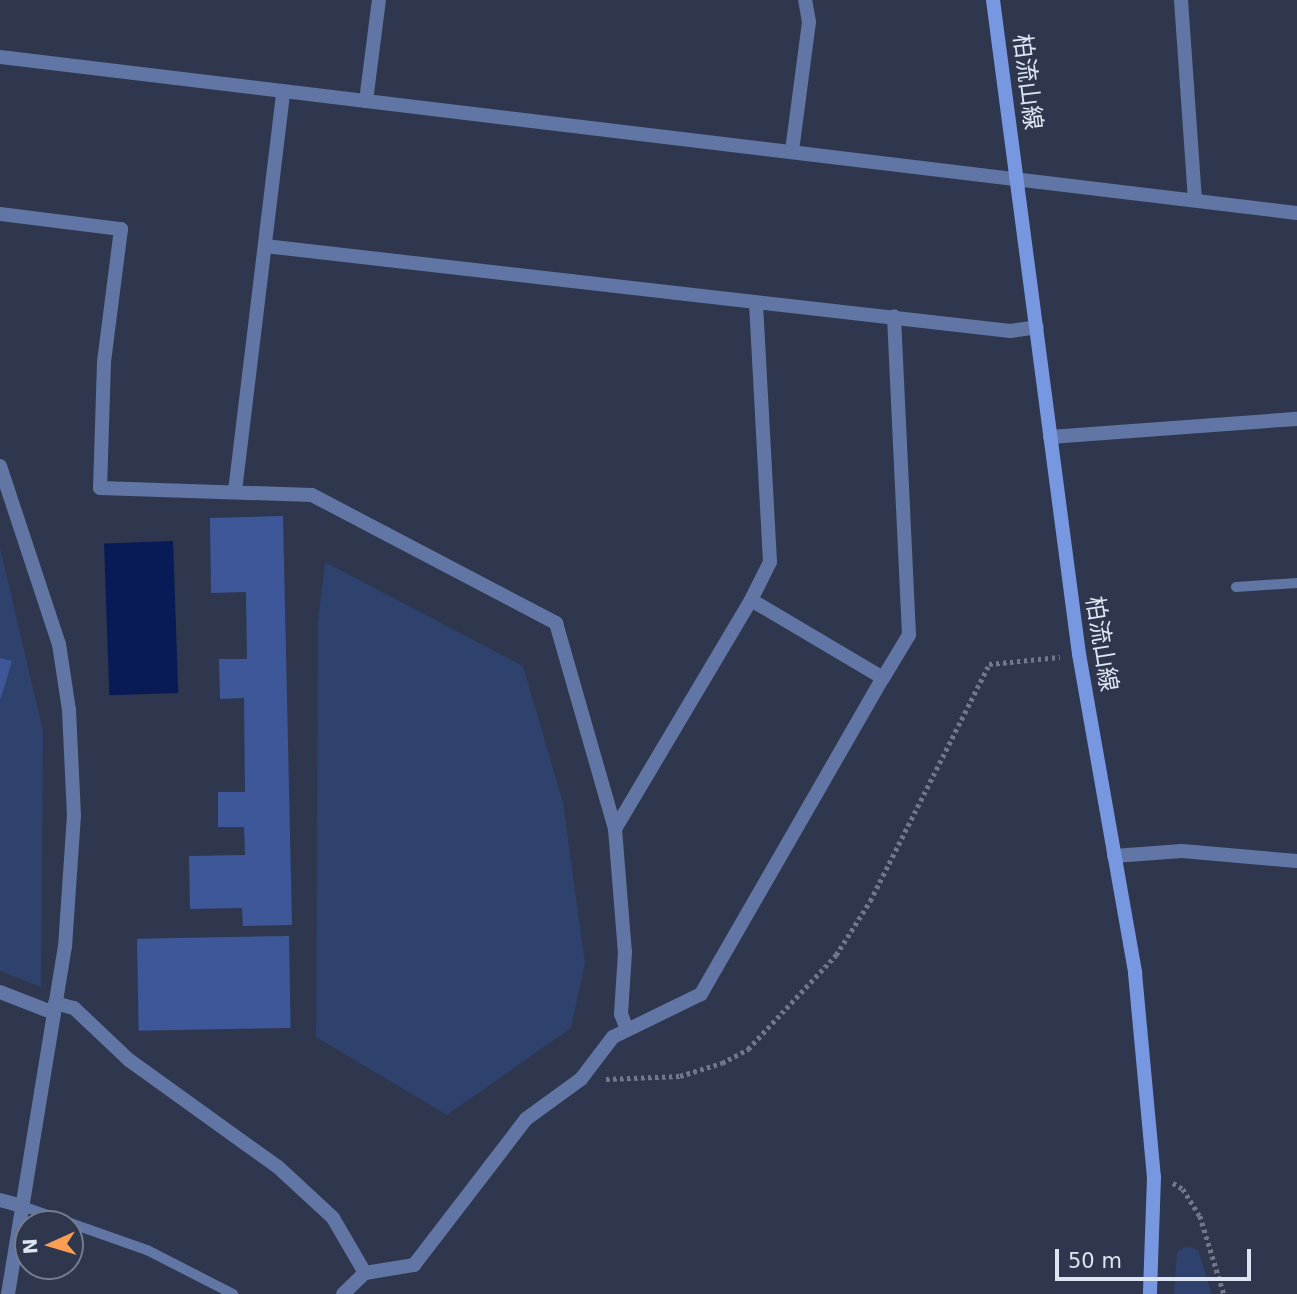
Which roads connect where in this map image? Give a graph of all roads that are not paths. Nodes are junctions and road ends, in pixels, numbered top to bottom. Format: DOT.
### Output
graph roads {
  1 [pos="379,0"];
  2 [pos="805,0"];
  3 [pos="993,0"];
  4 [pos="1181,0"];
  5 [pos="0,57"];
  6 [pos="282,93"];
  7 [pos="366,101"];
  8 [pos="792,151"];
  9 [pos="1017,177"];
  10 [pos="1195,200"];
  11 [pos="1297,213"];
  12 [pos="0,214"];
  13 [pos="265,246"];
  14 [pos="756,303"];
  15 [pos="894,316"];
  16 [pos="1037,327"];
  17 [pos="1297,419"];
  18 [pos="1050,437"];
  19 [pos="0,466"];
  20 [pos="235,491"];
  21 [pos="1297,583"];
  22 [pos="1236,587"];
  23 [pos="751,600"];
  24 [pos="883,678"];
  25 [pos="615,829"];
  26 [pos="1114,856"];
  27 [pos="1297,861"];
  28 [pos="0,992"];
  29 [pos="55,1008"];
  30 [pos="626,1027"];
  31 [pos="0,1200"];
  32 [pos="22,1206"];
  33 [pos="366,1273"];
  34 [pos="8,1294"];
  35 [pos="233,1294"];
  36 [pos="344,1294"];
  37 [pos="1150,1294"];
  1 -- 7 [label="street"];
  2 -- 8 [label="street"];
  3 -- 9 [label="main road, 柏流山線"];
  4 -- 10 [label="street"];
  5 -- 6 [label="street"];
  6 -- 7 [label="street"];
  6 -- 13 [label="street"];
  7 -- 8 [label="street"];
  8 -- 9 [label="street"];
  9 -- 10 [label="street"];
  9 -- 16 [label="main road, 柏流山線"];
  10 -- 11 [label="street"];
  12 -- 20 [label="street"];
  13 -- 14 [label="street"];
  13 -- 20 [label="street"];
  14 -- 15 [label="street"];
  14 -- 23 [label="street"];
  15 -- 16 [label="street"];
  15 -- 24 [label="street"];
  16 -- 18 [label="main road, 柏流山線"];
  17 -- 18 [label="street"];
  18 -- 26 [label="main road, 柏流山線"];
  19 -- 29 [label="street"];
  20 -- 25 [label="street"];
  21 -- 22 [label="lane"];
  23 -- 24 [label="street"];
  23 -- 25 [label="street"];
  24 -- 30 [label="street"];
  25 -- 30 [label="street"];
  26 -- 27 [label="street"];
  26 -- 37 [label="main road, 柏流山線"];
  28 -- 29 [label="street"];
  29 -- 32 [label="street"];
  29 -- 33 [label="street"];
  30 -- 33 [label="street"];
  31 -- 32 [label="street"];
  32 -- 34 [label="street"];
  32 -- 35 [label="lane"];
  33 -- 36 [label="street"];
}
